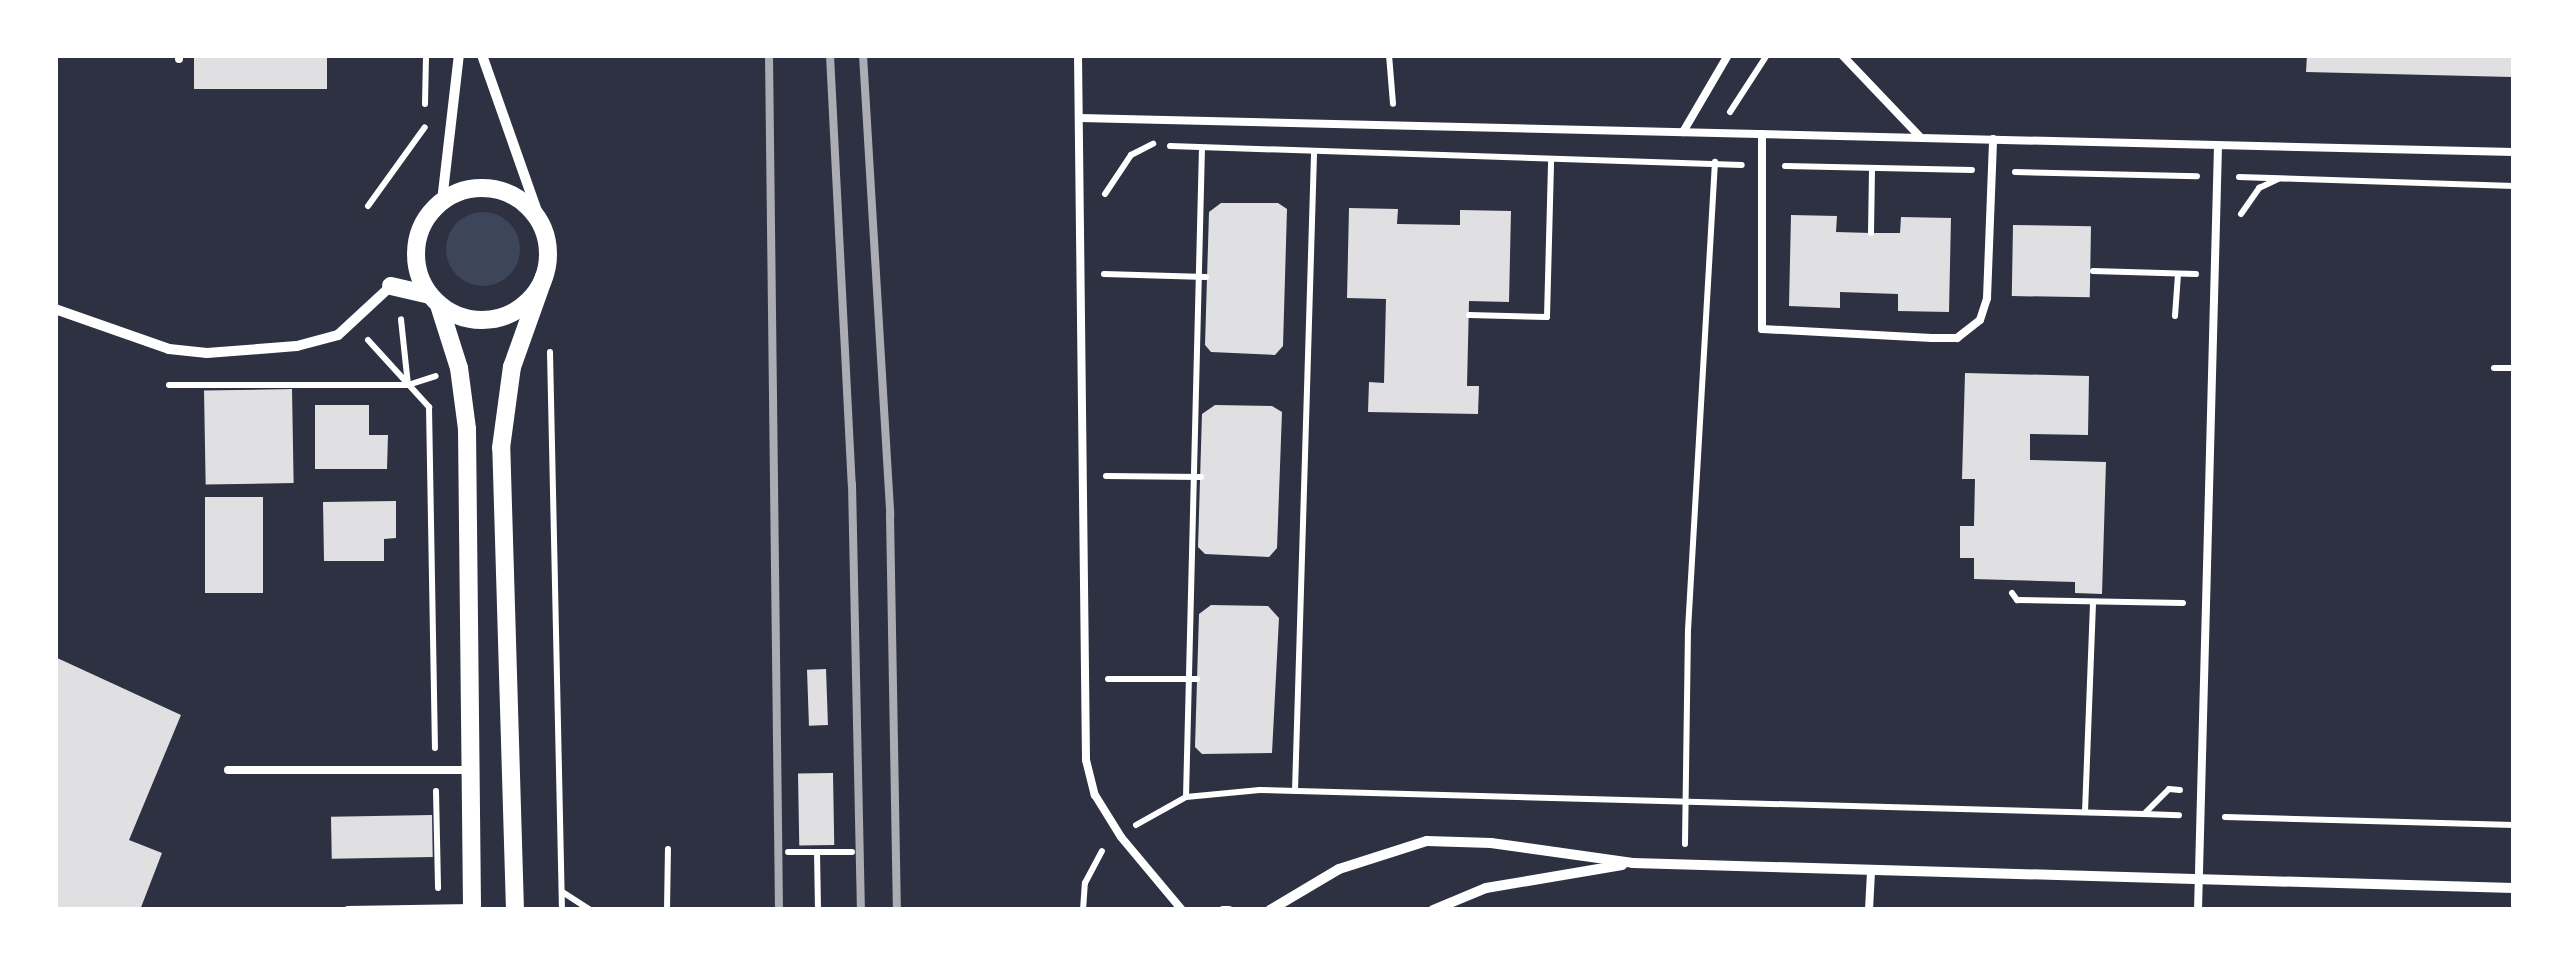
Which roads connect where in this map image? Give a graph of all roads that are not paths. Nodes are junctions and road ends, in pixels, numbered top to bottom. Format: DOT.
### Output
graph roads {
  1 [pos="459,55"];
  2 [pos="482,55"];
  3 [pos="1078,55"];
  4 [pos="1728,55"];
  5 [pos="1842,55"];
  6 [pos="1080,118"];
  7 [pos="1683,132"];
  8 [pos="1762,134"];
  9 [pos="1920,137"];
  10 [pos="1993,139"];
  11 [pos="2218,144"];
  12 [pos="2514,152"];
  13 [pos="442,201"];
  14 [pos="542,225"];
  15 [pos="544,276"];
  16 [pos="391,286"];
  17 [pos="434,300"];
  18 [pos="55,309"];
  19 [pos="228,770"];
  20 [pos="475,770"];
  21 [pos="1633,863"];
  22 [pos="1871,872"];
  23 [pos="2198,879"];
  24 [pos="2514,888"];
  25 [pos="438,909"];
  26 [pos="472,909"];
  27 [pos="348,910"];
  28 [pos="515,910"];
  29 [pos="1182,910"];
  30 [pos="1270,910"];
  31 [pos="1433,910"];
  32 [pos="1869,910"];
  33 [pos="2198,910"];
  1 -- 13 [label="street"];
  2 -- 14 [label="street"];
  3 -- 6 [label="lane"];
  4 -- 7 [label="lane"];
  5 -- 9 [label="lane"];
  6 -- 7 [label="lane"];
  6 -- 29 [label="lane"];
  7 -- 8 [label="lane"];
  8 -- 9 [label="lane"];
  8 -- 10 [label="lane"];
  9 -- 10 [label="lane"];
  10 -- 11 [label="lane"];
  11 -- 12 [label="lane"];
  11 -- 23 [label="lane"];
  13 -- 14 [label="street"];
  13 -- 17 [label="street"];
  14 -- 15 [label="street"];
  15 -- 17 [label="street"];
  15 -- 28 [label="street"];
  16 -- 17 [label="street"];
  16 -- 18 [label="street"];
  17 -- 20 [label="street"];
  19 -- 20 [label="lane"];
  20 -- 26 [label="street"];
  21 -- 22 [label="street"];
  21 -- 30 [label="street"];
  21 -- 31 [label="street"];
  22 -- 23 [label="street"];
  22 -- 32 [label="lane"];
  23 -- 24 [label="street"];
  23 -- 33 [label="lane"];
  25 -- 26 [label="lane"];
  25 -- 27 [label="lane"];
}
